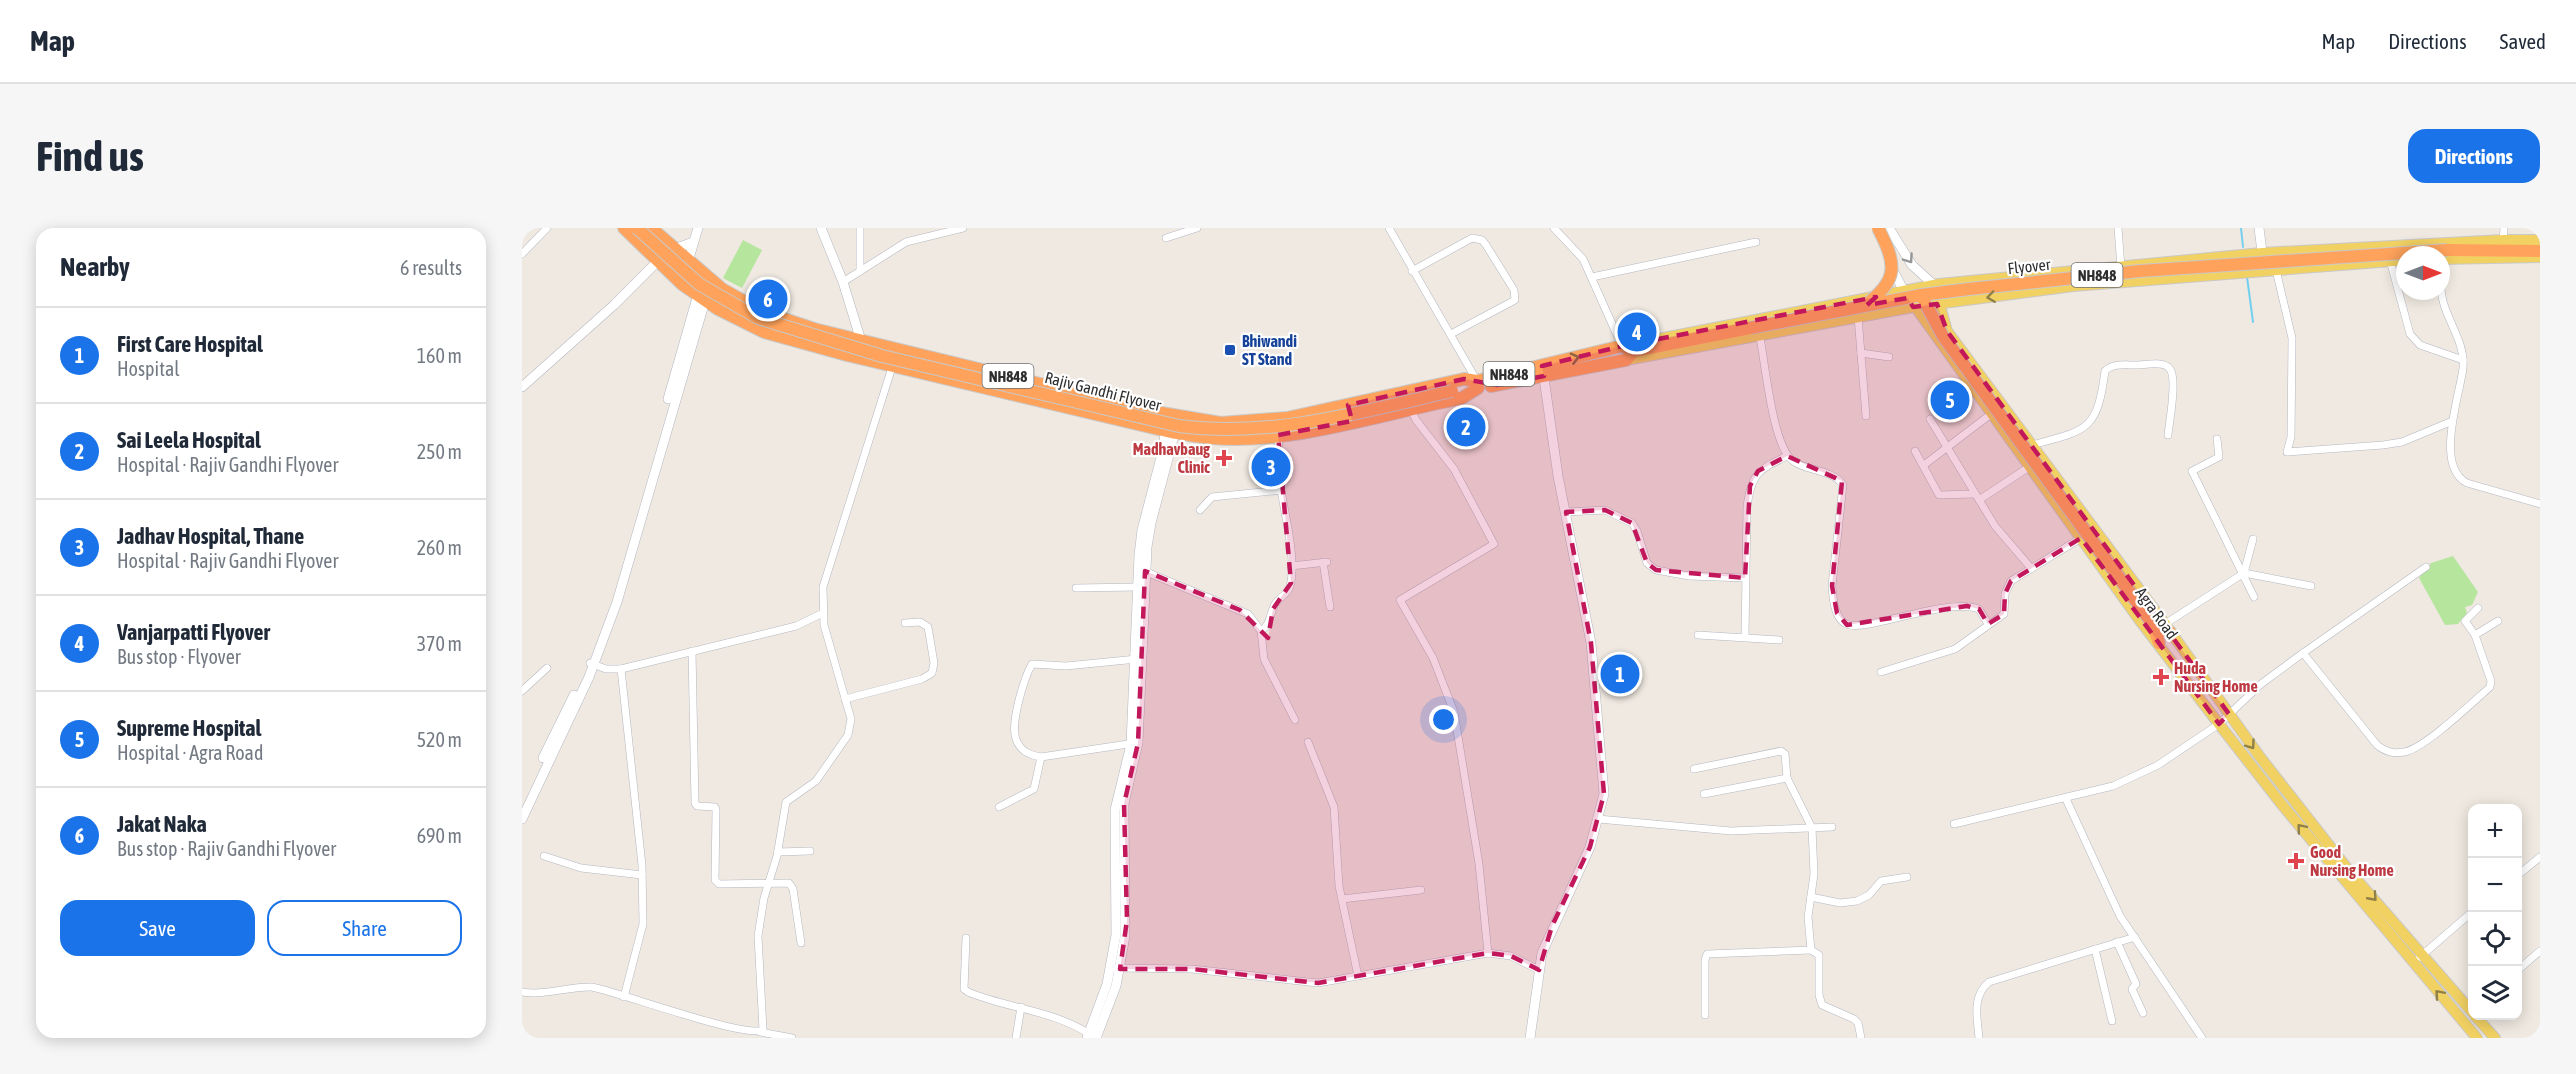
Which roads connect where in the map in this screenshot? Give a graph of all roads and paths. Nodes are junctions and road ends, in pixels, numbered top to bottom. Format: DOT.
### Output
graph roads {
  1 [pos="547,228"];
  2 [pos="624,228"];
  3 [pos="637,228"];
  4 [pos="651,228"];
  5 [pos="698,228"];
  6 [pos="821,228"];
  7 [pos="860,228"];
  8 [pos="963,228"];
  9 [pos="1197,228"];
  10 [pos="1389,228"];
  11 [pos="1554,228"];
  12 [pos="1871,228"];
  13 [pos="1878,228"];
  14 [pos="1890,228"];
  15 [pos="2118,228"];
  16 [pos="2259,228"];
  17 [pos="2504,228"];
  18 [pos="1166,238"];
  19 [pos="2503,240"];
  20 [pos="2540,240"];
  21 [pos="693,242"];
  22 [pos="1756,242"];
  23 [pos="673,249"];
  24 [pos="2540,251"];
  25 [pos="2262,253"];
  26 [pos="522,254"];
  27 [pos="2540,258"];
  28 [pos="2450,259"];
  29 [pos="657,260"];
  30 [pos="2390,260"];
  31 [pos="2396,260"];
  32 [pos="689,263"];
  33 [pos="2121,267"];
  34 [pos="2276,270"];
  35 [pos="860,271"];
  36 [pos="1412,271"];
  37 [pos="2264,271"];
  38 [pos="674,277"];
  39 [pos="1592,278"];
  40 [pos="711,281"];
  41 [pos="843,282"];
  42 [pos="1934,285"];
  43 [pos="1904,291"];
  44 [pos="1921,295"];
  45 [pos="701,297"];
  46 [pos="2442,300"];
  47 [pos="1937,304"];
  48 [pos="1913,307"];
  49 [pos="1861,311"];
  50 [pos="1756,320"];
  51 [pos="1451,334"];
  52 [pos="1760,334"];
  53 [pos="861,341"];
  54 [pos="898,350"];
  55 [pos="1628,351"];
  56 [pos="1861,353"];
  57 [pos="1889,357"];
  58 [pos="867,359"];
  59 [pos="2463,360"];
  60 [pos="893,365"];
  61 [pos="1543,371"];
  62 [pos="1472,386"];
  63 [pos="522,387"];
  64 [pos="1348,405"];
  65 [pos="1410,408"];
  66 [pos="1991,414"];
  67 [pos="1172,416"];
  68 [pos="1866,416"];
  69 [pos="1930,419"];
  70 [pos="1352,421"];
  71 [pos="2450,422"];
  72 [pos="1170,432"];
  73 [pos="1278,435"];
  74 [pos="2168,435"];
  75 [pos="2217,439"];
  76 [pos="2032,445"];
  77 [pos="1947,448"];
  78 [pos="1915,451"];
  79 [pos="1787,456"];
  80 [pos="1924,465"];
  81 [pos="2029,467"];
  82 [pos="1281,490"];
  83 [pos="1977,497"];
  84 [pos="2540,504"];
  85 [pos="1200,510"];
  86 [pos="1566,512"];
  87 [pos="2081,538"];
  88 [pos="2253,539"];
  89 [pos="1291,566"];
  90 [pos="2426,567"];
  91 [pos="2031,568"];
  92 [pos="1142,570"];
  93 [pos="2243,574"];
  94 [pos="1745,578"];
  95 [pos="2311,586"];
  96 [pos="1138,587"];
  97 [pos="1076,588"];
  98 [pos="2254,597"];
  99 [pos="1330,607"];
  100 [pos="2478,608"];
  101 [pos="822,614"];
  102 [pos="2498,621"];
  103 [pos="904,623"];
  104 [pos="1988,624"];
  105 [pos="2161,627"];
  106 [pos="1261,631"];
  107 [pos="2475,634"];
  108 [pos="1698,635"];
  109 [pos="1745,638"];
  110 [pos="1779,640"];
  111 [pos="2159,643"];
  112 [pos="692,651"];
  113 [pos="2303,653"];
  114 [pos="1140,659"];
  115 [pos="592,664"];
  116 [pos="547,668"];
  117 [pos="621,669"];
  118 [pos="1881,672"];
  119 [pos="522,691"];
  120 [pos="845,699"];
  121 [pos="2229,714"];
  122 [pos="1295,720"];
  123 [pos="2219,724"];
  124 [pos="1308,742"];
  125 [pos="1134,743"];
  126 [pos="1041,757"];
  127 [pos="1694,769"];
  128 [pos="1787,777"];
  129 [pos="1704,794"];
  130 [pos="2066,799"];
  131 [pos="522,806"];
  132 [pos="999,807"];
  133 [pos="522,819"];
  134 [pos="1598,819"];
  135 [pos="1954,824"];
  136 [pos="1832,827"];
  137 [pos="1812,828"];
  138 [pos="810,851"];
  139 [pos="778,852"];
  140 [pos="544,855"];
  141 [pos="2540,857"];
  142 [pos="2522,871"];
  143 [pos="642,875"];
  144 [pos="1908,877"];
  145 [pos="769,884"];
  146 [pos="1421,890"];
  147 [pos="1811,897"];
  148 [pos="1342,899"];
  149 [pos="2468,916"];
  150 [pos="2135,937"];
  151 [pos="966,938"];
  152 [pos="2117,942"];
  153 [pos="801,943"];
  154 [pos="2095,949"];
  155 [pos="1811,950"];
  156 [pos="2540,951"];
  157 [pos="1488,953"];
  158 [pos="2423,955"];
  159 [pos="2413,963"];
  160 [pos="2522,966"];
  161 [pos="1116,968"];
  162 [pos="1539,970"];
  163 [pos="1358,976"];
  164 [pos="522,992"];
  165 [pos="624,997"];
  166 [pos="1021,1006"];
  167 [pos="2468,1006"];
  168 [pos="2143,1013"];
  169 [pos="1705,1015"];
  170 [pos="2480,1020"];
  171 [pos="2112,1021"];
  172 [pos="2485,1026"];
  173 [pos="760,1032"];
  174 [pos="1092,1037"];
  175 [pos="2477,1037"];
  176 [pos="792,1038"];
  177 [pos="1016,1038"];
  178 [pos="1530,1038"];
  179 [pos="1861,1038"];
  180 [pos="1979,1038"];
  181 [pos="2202,1038"];
  182 [pos="2495,1038"];
  1 -- 26 [label="street"];
  2 -- 29 [label="highway, NH848"];
  3 -- 62 [label="highway, Rajiv Gandhi Flyover, bridge"];
  4 -- 23 [label="highway, NH848"];
  5 -- 21 [label="street"];
  6 -- 41 [label="street"];
  7 -- 35 [label="street"];
  8 -- 35 [label="street"];
  9 -- 18 [label="street"];
  10 -- 36 [label="street"];
  11 -- 39 [label="street"];
  12 -- 43 [label="street, Agra Road"];
  13 -- 49 [label="highway, bridge"];
  14 -- 42 [label="street, one-way"];
  15 -- 33 [label="street"];
  16 -- 25 [label="street"];
  17 -- 19 [label="street"];
  19 -- 20 [label="main road"];
  19 -- 25 [label="main road"];
  21 -- 23 [label="street"];
  21 -- 32 [label="street"];
  22 -- 39 [label="street"];
  23 -- 29 [label="street"];
  23 -- 32 [label="highway, NH848"];
  24 -- 44 [label="highway, Flyover / NH848, bridge"];
  25 -- 33 [label="main road"];
  25 -- 37 [label="street"];
  27 -- 28 [label="main road"];
  29 -- 38 [label="highway, NH848"];
  29 -- 63 [label="street"];
  30 -- 31 [label="main road"];
  30 -- 34 [label="main road"];
  30 -- 59 [label="street"];
  32 -- 38 [label="street"];
  32 -- 40 [label="highway, NH848"];
  33 -- 42 [label="main road"];
  34 -- 37 [label="main road"];
  34 -- 71 [label="street"];
  35 -- 41 [label="street"];
  36 -- 51 [label="street"];
  36 -- 51 [label="street"];
  37 -- 47 [label="main road, one-way"];
  38 -- 45 [label="highway, NH848"];
  39 -- 55 [label="street"];
  40 -- 45 [label="street"];
  40 -- 53 [label="highway, NH848"];
  41 -- 53 [label="street"];
  42 -- 43 [label="main road"];
  42 -- 47 [label="main road, Agra Road"];
  43 -- 48 [label="main road, Agra Road"];
  43 -- 50 [label="main road"];
  44 -- 49 [label="highway, Flyover / NH848, bridge"];
  44 -- 105 [label="highway, bridge"];
  45 -- 58 [label="highway, NH848"];
  45 -- 115 [label="street"];
  46 -- 59 [label="street"];
  47 -- 48 [label="main road"];
  47 -- 76 [label="main road, Agra Road"];
  48 -- 49 [label="main road"];
  48 -- 66 [label="main road, Agra Road"];
  49 -- 52 [label="main road"];
  49 -- 55 [label="highway, Flyover / NH848, bridge"];
  49 -- 56 [label="street"];
  50 -- 52 [label="street"];
  50 -- 55 [label="main road"];
  51 -- 62 [label="street"];
  52 -- 55 [label="main road"];
  52 -- 79 [label="street"];
  53 -- 54 [label="highway, NH848"];
  53 -- 58 [label="street"];
  54 -- 60 [label="street"];
  54 -- 67 [label="highway, NH848"];
  55 -- 61 [label="highway, NH848"];
  56 -- 57 [label="street"];
  56 -- 68 [label="street"];
  58 -- 60 [label="highway, NH848"];
  59 -- 71 [label="street"];
  60 -- 72 [label="highway, NH848"];
  60 -- 101 [label="street"];
  61 -- 62 [label="highway, NH848"];
  61 -- 86 [label="street"];
  62 -- 64 [label="highway, NH848"];
  62 -- 65 [label="highway, NH848"];
  64 -- 67 [label="highway, NH848"];
  64 -- 70 [label="street"];
  65 -- 70 [label="highway, NH848"];
  65 -- 157 [label="street"];
  66 -- 77 [label="street"];
  66 -- 81 [label="main road, Agra Road"];
  67 -- 72 [label="street"];
  69 -- 77 [label="street"];
  70 -- 73 [label="highway, NH848"];
  71 -- 84 [label="street"];
  72 -- 73 [label="highway, NH848"];
  72 -- 92 [label="street"];
  73 -- 82 [label="street"];
  74 -- 76 [label="street"];
  75 -- 93 [label="street"];
  76 -- 105 [label="main road, Agra Road"];
  77 -- 80 [label="street"];
  77 -- 83 [label="street"];
  78 -- 80 [label="street"];
  79 -- 94 [label="street"];
  79 -- 104 [label="street"];
  80 -- 83 [label="street"];
  81 -- 83 [label="street"];
  81 -- 87 [label="main road, Agra Road"];
  82 -- 85 [label="street"];
  82 -- 89 [label="street"];
  83 -- 91 [label="street"];
  86 -- 94 [label="street"];
  86 -- 134 [label="street"];
  87 -- 91 [label="street"];
  87 -- 111 [label="main road, Agra Road"];
  88 -- 93 [label="street"];
  89 -- 99 [label="street"];
  89 -- 106 [label="street"];
  90 -- 113 [label="street"];
  91 -- 104 [label="street"];
  92 -- 96 [label="street"];
  92 -- 106 [label="street"];
  92 -- 114 [label="street"];
  93 -- 95 [label="street"];
  93 -- 98 [label="street"];
  93 -- 105 [label="street"];
  94 -- 109 [label="street"];
  96 -- 97 [label="street"];
  96 -- 114 [label="street"];
  100 -- 107 [label="street"];
  101 -- 112 [label="street"];
  101 -- 120 [label="street"];
  102 -- 107 [label="street"];
  103 -- 120 [label="street"];
  104 -- 118 [label="street"];
  105 -- 111 [label="highway"];
  105 -- 121 [label="main road, Agra Road"];
  106 -- 122 [label="street"];
  107 -- 113 [label="street"];
  108 -- 109 [label="street"];
  109 -- 110 [label="street"];
  111 -- 123 [label="main road, Agra Road"];
  112 -- 117 [label="street"];
  112 -- 145 [label="street"];
  113 -- 121 [label="street"];
  114 -- 125 [label="street"];
  114 -- 126 [label="street"];
  115 -- 117 [label="street"];
  115 -- 131 [label="street"];
  115 -- 133 [label="street"];
  116 -- 119 [label="street"];
  117 -- 143 [label="street"];
  120 -- 139 [label="street"];
  121 -- 123 [label="street"];
  121 -- 158 [label="main road, Agra Road, one-way"];
  123 -- 130 [label="street"];
  159 -- 123 [label="main road, Agra Road, one-way"];
  124 -- 148 [label="street"];
  125 -- 126 [label="street"];
  125 -- 161 [label="street"];
  126 -- 132 [label="street"];
  127 -- 128 [label="street"];
  128 -- 129 [label="street"];
  128 -- 137 [label="street"];
  130 -- 135 [label="street"];
  130 -- 150 [label="street"];
  134 -- 137 [label="street"];
  134 -- 162 [label="street"];
  136 -- 137 [label="street"];
  137 -- 147 [label="street"];
  138 -- 139 [label="street"];
  139 -- 145 [label="street"];
  140 -- 143 [label="street"];
  141 -- 142 [label="street"];
  143 -- 165 [label="street"];
  144 -- 147 [label="street"];
  145 -- 153 [label="street"];
  145 -- 173 [label="street"];
  146 -- 148 [label="street"];
  147 -- 155 [label="street"];
  148 -- 163 [label="street"];
  149 -- 158 [label="street"];
  150 -- 152 [label="street"];
  150 -- 181 [label="street"];
  151 -- 166 [label="street"];
  152 -- 154 [label="street"];
  152 -- 168 [label="street"];
  154 -- 171 [label="street"];
  154 -- 180 [label="street"];
  155 -- 169 [label="street"];
  155 -- 179 [label="street"];
  156 -- 160 [label="street"];
  157 -- 162 [label="street"];
  157 -- 163 [label="street"];
  158 -- 159 [label="street"];
  158 -- 167 [label="main road, Agra Road"];
  175 -- 159 [label="main road, Agra Road, one-way"];
  161 -- 163 [label="street"];
  161 -- 174 [label="street"];
  162 -- 178 [label="street"];
  164 -- 165 [label="street"];
  165 -- 173 [label="street"];
  166 -- 174 [label="street"];
  166 -- 177 [label="street"];
  170 -- 172 [label="main road, Agra Road"];
  172 -- 175 [label="main road"];
  172 -- 182 [label="main road, Agra Road"];
  173 -- 176 [label="street"];
}
